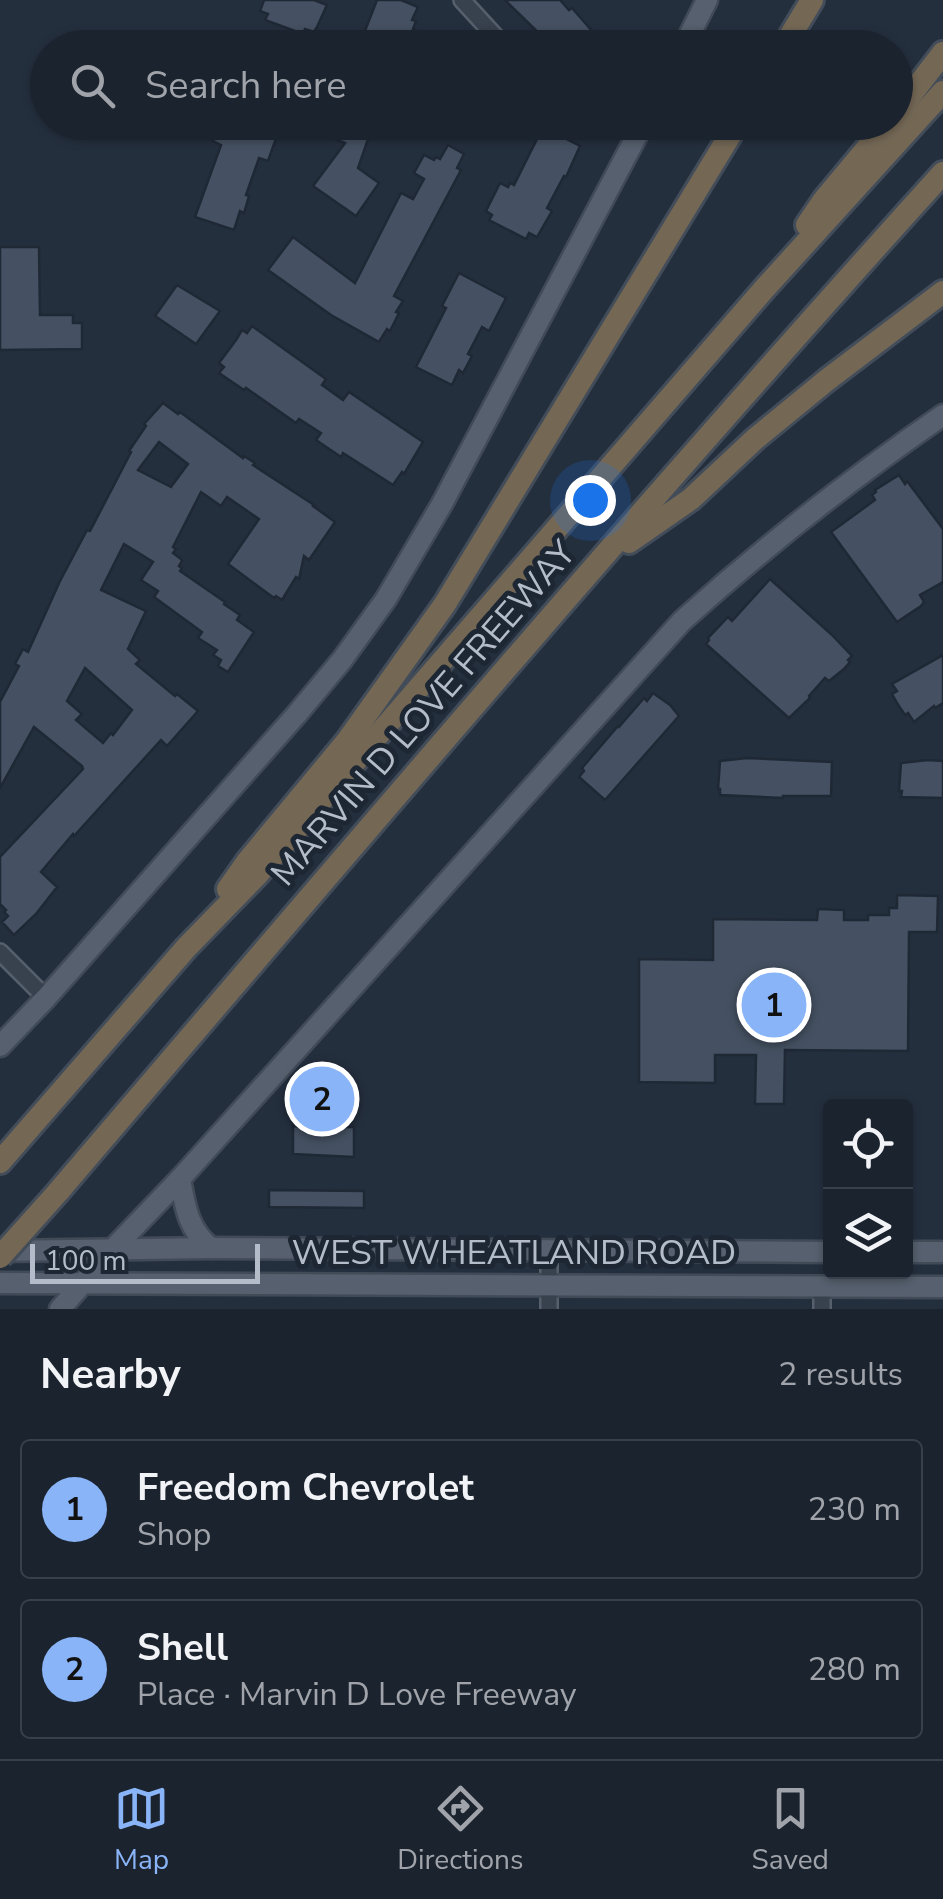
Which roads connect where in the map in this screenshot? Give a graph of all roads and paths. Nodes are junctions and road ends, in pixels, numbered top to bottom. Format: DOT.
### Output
graph roads {
  1 [pos="462,0"];
  2 [pos="708,0"];
  3 [pos="812,0"];
  4 [pos="490,30"];
  5 [pos="692,30"];
  6 [pos="794,30"];
  7 [pos="943,53"];
  8 [pos="913,92"];
  9 [pos="943,92"];
  10 [pos="913,125"];
  11 [pos="634,140"];
  12 [pos="727,140"];
  13 [pos="874,140"];
  14 [pos="899,140"];
  15 [pos="943,174"];
  16 [pos="765,288"];
  17 [pos="943,292"];
  18 [pos="943,414"];
  19 [pos="601,560"];
  20 [pos="186,948"];
  21 [pos="0,952"];
  22 [pos="46,998"];
  23 [pos="0,1046"];
  24 [pos="0,1162"];
  25 [pos="180,1180"];
  26 [pos="211,1248"];
  27 [pos="113,1249"];
  28 [pos="407,1250"];
  29 [pos="549,1250"];
  30 [pos="823,1252"];
  31 [pos="913,1252"];
  32 [pos="943,1252"];
  33 [pos="0,1254"];
  34 [pos="84,1282"];
  35 [pos="0,1284"];
  36 [pos="292,1284"];
  37 [pos="549,1285"];
  38 [pos="822,1287"];
  39 [pos="943,1287"];
  40 [pos="60,1309"];
  41 [pos="549,1309"];
  42 [pos="822,1309"];
  1 -- 4 [label="street"];
  2 -- 5 [label="main road"];
  3 -- 6 [label="highway"];
  7 -- 8 [label="highway"];
  9 -- 10 [label="highway, MARVIN D LOVE FREEWAY"];
  11 -- 22 [label="main road"];
  12 -- 20 [label="highway"];
  13 -- 16 [label="highway"];
  14 -- 16 [label="highway, MARVIN D LOVE FREEWAY"];
  15 -- 19 [label="highway, MARVIN D LOVE FREEWAY"];
  16 -- 20 [label="highway, MARVIN D LOVE FREEWAY"];
  17 -- 19 [label="highway"];
  18 -- 25 [label="main road"];
  19 -- 33 [label="highway, MARVIN D LOVE FREEWAY, bridge"];
  20 -- 24 [label="highway, MARVIN D LOVE FREEWAY"];
  21 -- 22 [label="street"];
  22 -- 23 [label="main road"];
  25 -- 26 [label="main road"];
  25 -- 27 [label="main road"];
  26 -- 27 [label="main road, WEST WHEATLAND ROAD"];
  26 -- 28 [label="main road, WEST WHEATLAND ROAD"];
  27 -- 33 [label="main road, WEST WHEATLAND ROAD"];
  27 -- 34 [label="main road"];
  28 -- 29 [label="main road, WEST WHEATLAND ROAD"];
  28 -- 36 [label="main road"];
  29 -- 30 [label="main road, WEST WHEATLAND ROAD"];
  29 -- 37 [label="street"];
  31 -- 32 [label="main road"];
  34 -- 35 [label="main road, WEST WHEATLAND ROAD"];
  34 -- 36 [label="main road, WEST WHEATLAND ROAD"];
  34 -- 40 [label="main road"];
  36 -- 37 [label="main road, WEST WHEATLAND ROAD"];
  37 -- 38 [label="main road, WEST WHEATLAND ROAD"];
  37 -- 41 [label="street"];
  38 -- 39 [label="main road, WEST WHEATLAND ROAD"];
  38 -- 42 [label="street"];
}
